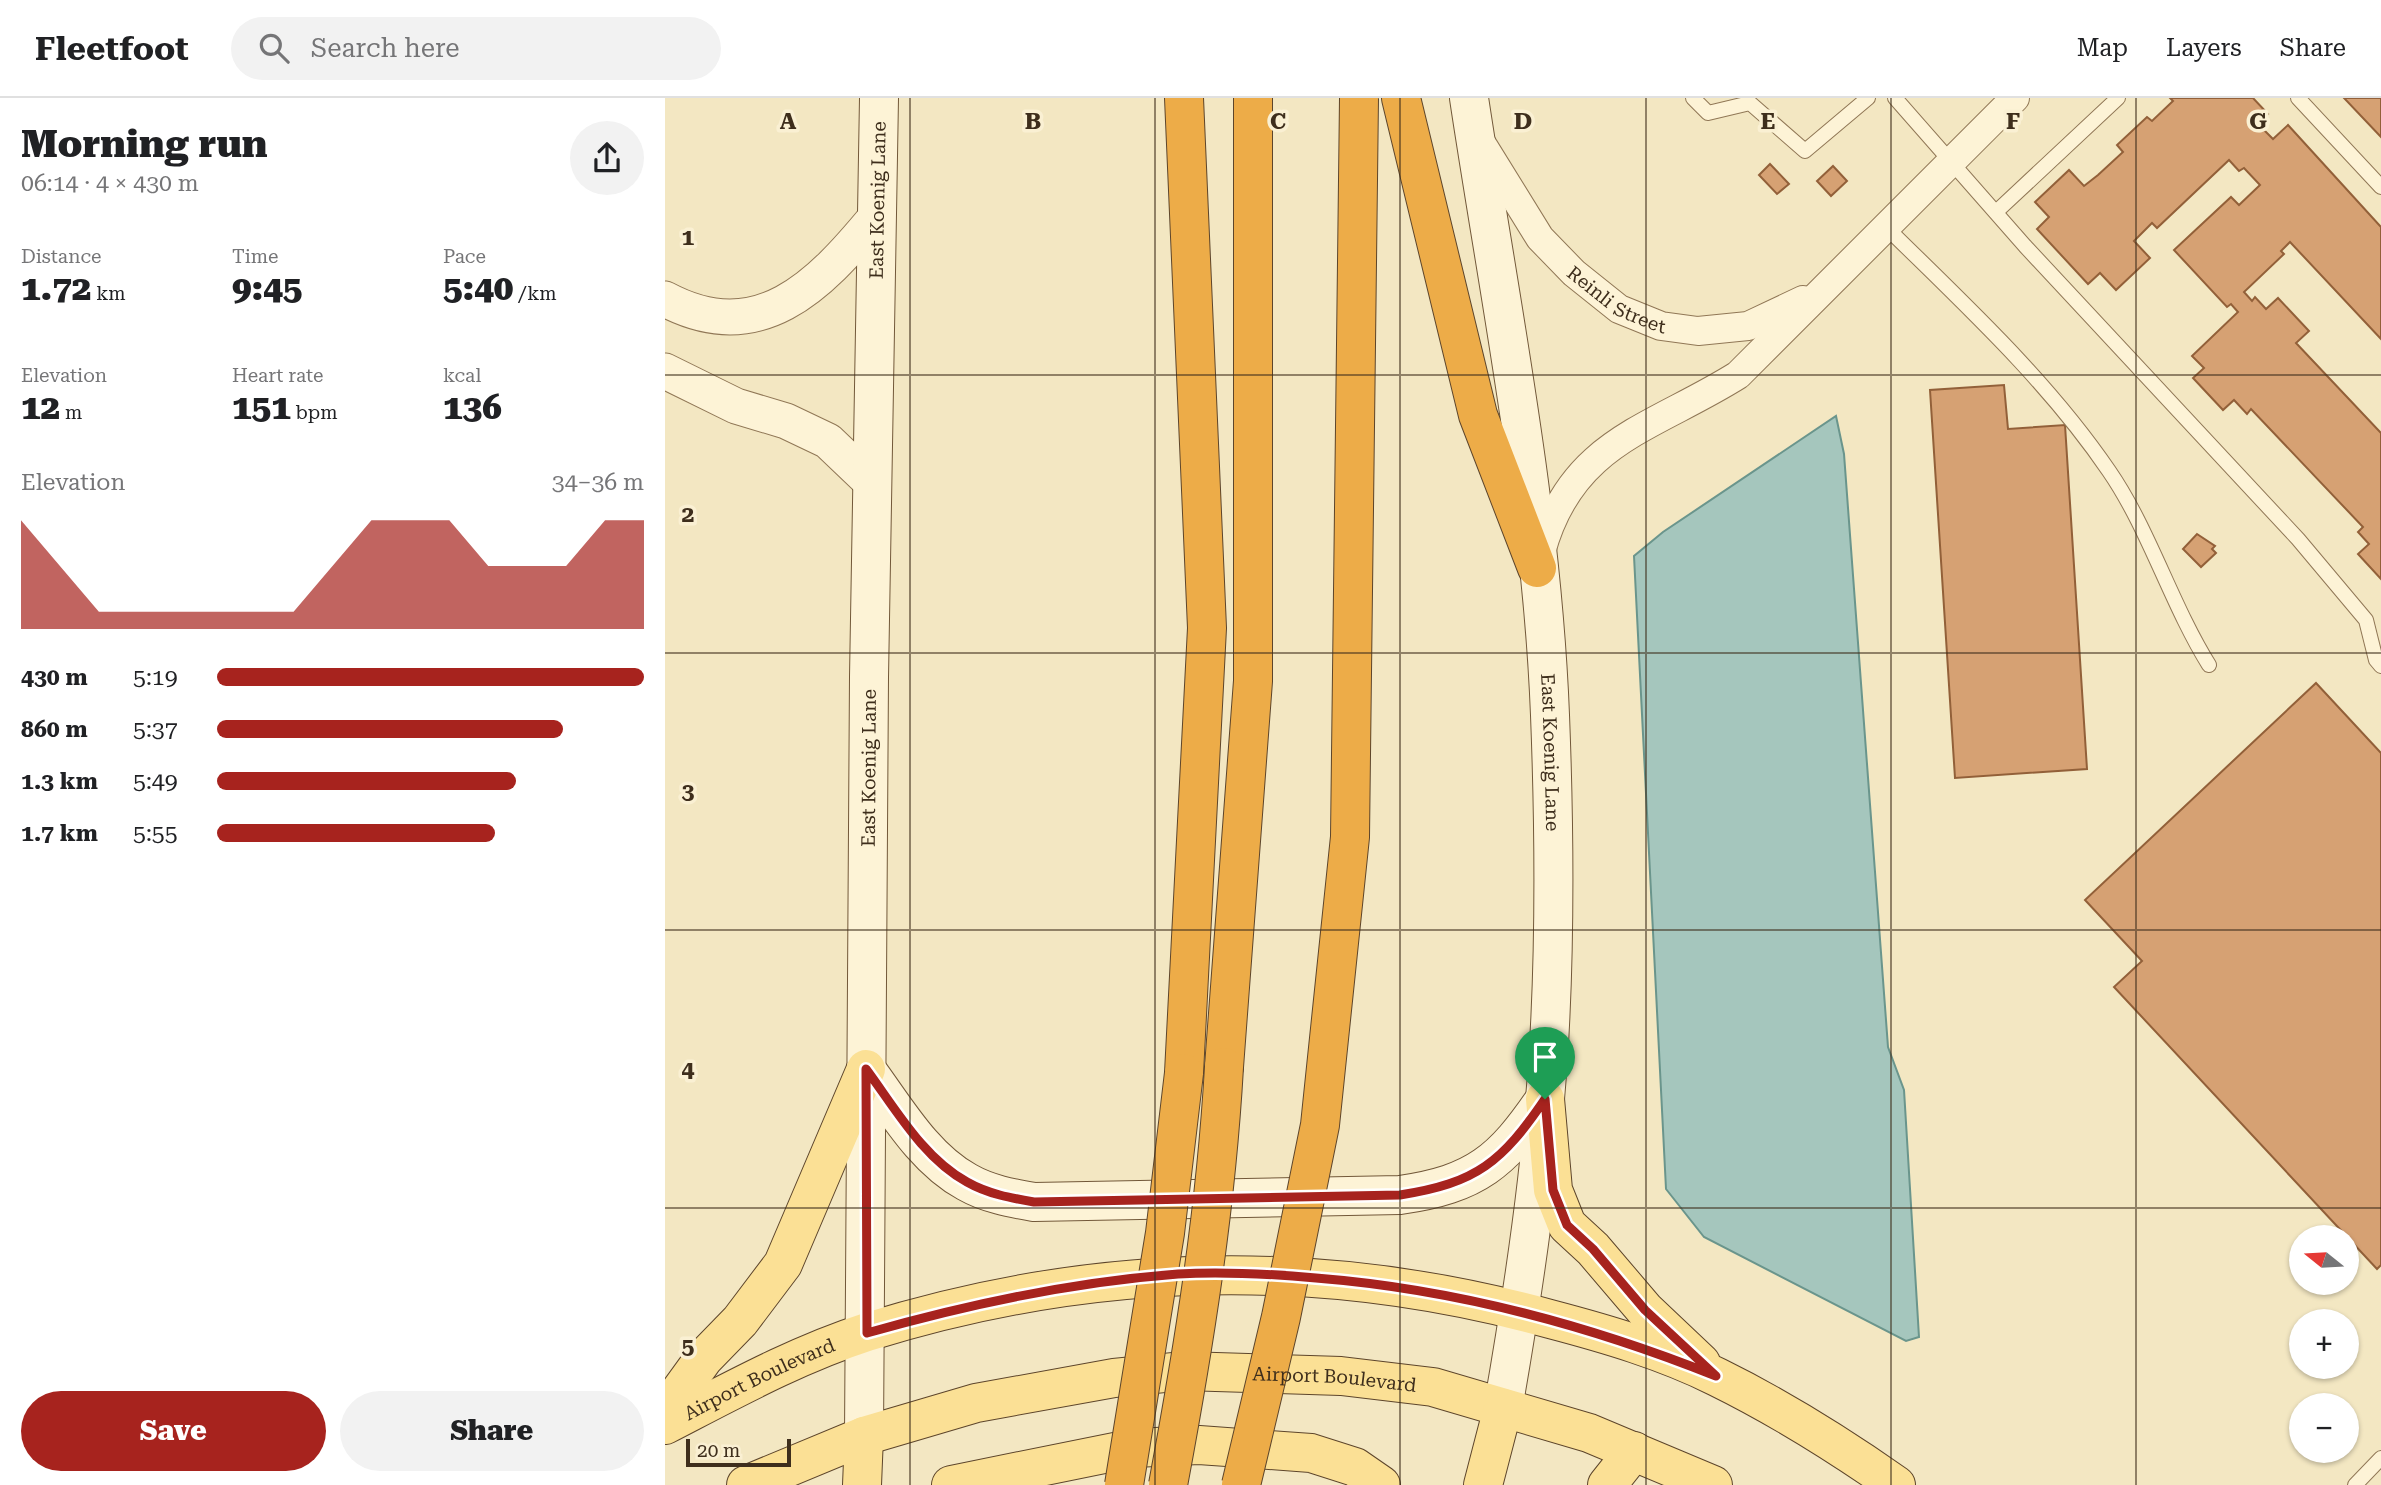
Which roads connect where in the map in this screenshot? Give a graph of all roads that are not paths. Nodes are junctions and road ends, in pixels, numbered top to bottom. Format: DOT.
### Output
graph roads {
  1 [pos="879,98"];
  2 [pos="1184,98"];
  3 [pos="1253,98"];
  4 [pos="1359,98"];
  5 [pos="1401,98"];
  6 [pos="1693,98"];
  7 [pos="1868,98"];
  8 [pos="1895,98"];
  9 [pos="2015,98"];
  10 [pos="2118,98"];
  11 [pos="2298,98"];
  12 [pos="1472,115"];
  13 [pos="1951,160"];
  14 [pos="2381,187"];
  15 [pos="1996,212"];
  16 [pos="876,217"];
  17 [pos="1886,226"];
  18 [pos="1825,290"];
  19 [pos="665,299"];
  20 [pos="665,371"];
  21 [pos="872,482"];
  22 [pos="1537,568"];
  23 [pos="2209,665"];
  24 [pos="2381,666"];
  25 [pos="866,1069"];
  26 [pos="1545,1099"];
  27 [pos="1520,1311"];
  28 [pos="867,1333"];
  29 [pos="1716,1376"];
  30 [pos="1503,1408"];
  31 [pos="665,1412"];
  32 [pos="665,1425"];
  33 [pos="864,1436"];
  34 [pos="1634,1451"];
  35 [pos="2381,1458"];
  36 [pos="745,1485"];
  37 [pos="863,1485"];
  38 [pos="951,1485"];
  39 [pos="1124,1485"];
  40 [pos="1168,1485"];
  41 [pos="1241,1485"];
  42 [pos="1381,1485"];
  43 [pos="1483,1485"];
  44 [pos="1607,1485"];
  45 [pos="1713,1485"];
  46 [pos="1896,1485"];
  47 [pos="2354,1485"];
  1 -- 16 [label="main road, East Koenig Lane"];
  2 -- 39 [label="highway, bridge"];
  3 -- 40 [label="highway, bridge"];
  4 -- 41 [label="highway, bridge"];
  5 -- 22 [label="highway"];
  6 -- 7 [label="lane"];
  8 -- 13 [label="lane"];
  9 -- 13 [label="street, Reinli Street"];
  10 -- 15 [label="lane"];
  11 -- 14 [label="lane"];
  12 -- 18 [label="street, Reinli Street"];
  12 -- 22 [label="main road, East Koenig Lane"];
  13 -- 15 [label="lane"];
  13 -- 17 [label="street, Reinli Street"];
  15 -- 24 [label="lane"];
  16 -- 19 [label="street"];
  16 -- 21 [label="main road, East Koenig Lane"];
  17 -- 18 [label="street, Reinli Street"];
  17 -- 23 [label="lane"];
  18 -- 22 [label="street, Reinli Street"];
  20 -- 21 [label="street"];
  21 -- 25 [label="main road, East Koenig Lane"];
  22 -- 26 [label="main road, East Koenig Lane"];
  25 -- 26 [label="main road"];
  25 -- 28 [label="main road, East Koenig Lane"];
  25 -- 31 [label="main road"];
  26 -- 27 [label="main road, East Koenig Lane"];
  26 -- 29 [label="main road"];
  27 -- 28 [label="main road, Airport Boulevard"];
  27 -- 29 [label="main road, Airport Boulevard"];
  27 -- 30 [label="main road, East Koenig Lane"];
  28 -- 32 [label="main road, Airport Boulevard"];
  28 -- 33 [label="main road, East Koenig Lane"];
  29 -- 46 [label="main road, Airport Boulevard"];
  30 -- 33 [label="main road, Airport Boulevard"];
  30 -- 34 [label="main road, Airport Boulevard"];
  30 -- 43 [label="main road"];
  33 -- 36 [label="main road, Airport Boulevard"];
  33 -- 37 [label="main road"];
  34 -- 44 [label="main road"];
  34 -- 45 [label="main road, Airport Boulevard"];
  35 -- 47 [label="lane"];
  38 -- 42 [label="main road"];
}
